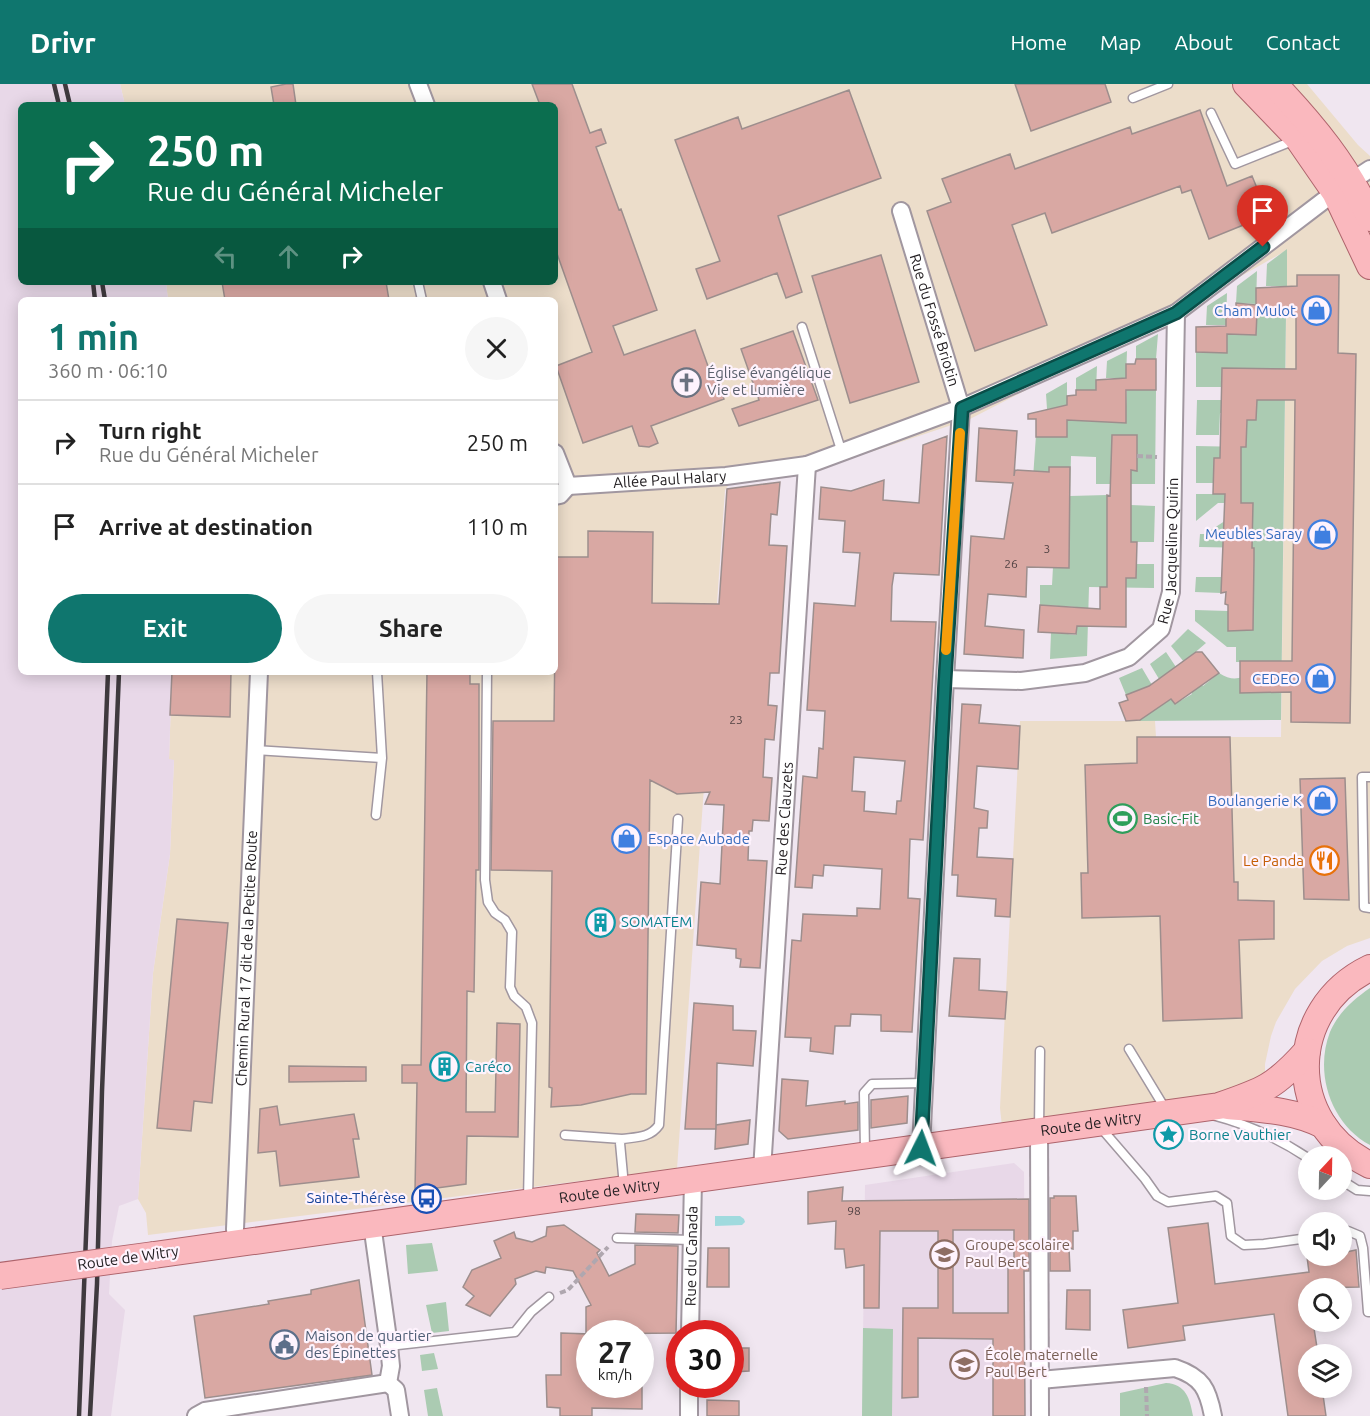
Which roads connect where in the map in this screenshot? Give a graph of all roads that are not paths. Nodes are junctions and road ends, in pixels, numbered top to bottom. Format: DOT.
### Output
graph roads {
  1 [pos="418,84"];
  2 [pos="1168,84"];
  3 [pos="1246,84"];
  4 [pos="1274,84"];
  5 [pos="1133,98"];
  6 [pos="425,102"];
  7 [pos="1211,113"];
  8 [pos="1298,138"];
  9 [pos="1352,180"];
  10 [pos="902,211"];
  11 [pos="1370,218"];
  12 [pos="1370,266"];
  13 [pos="1176,313"];
  14 [pos="802,327"];
  15 [pos="962,408"];
  16 [pos="842,453"];
  17 [pos="807,465"];
  18 [pos="558,472"];
  19 [pos="561,491"];
  20 [pos="259,675"];
  21 [pos="378,675"];
  22 [pos="487,675"];
  23 [pos="945,679"];
  24 [pos="255,750"];
  25 [pos="382,758"];
  26 [pos="1370,777"];
  27 [pos="376,815"];
  28 [pos="678,819"];
  29 [pos="1370,908"];
  30 [pos="1370,968"];
  31 [pos="1129,1049"];
  32 [pos="1040,1051"];
  33 [pos="1307,1051"];
  34 [pos="924,1083"];
  35 [pos="1219,1106"];
  36 [pos="1178,1111"];
  37 [pos="1097,1123"];
  38 [pos="1323,1125"];
  39 [pos="1039,1131"];
  40 [pos="565,1135"];
  41 [pos="622,1139"];
  42 [pos="921,1148"];
  43 [pos="1298,1151"];
  44 [pos="866,1155"];
  45 [pos="1370,1165"];
  46 [pos="762,1170"];
  47 [pos="693,1179"];
  48 [pos="1352,1186"];
  49 [pos="624,1189"];
  50 [pos="1370,1191"];
  51 [pos="528,1203"];
  52 [pos="372,1224"];
  53 [pos="1352,1233"];
  54 [pos="617,1238"];
  55 [pos="1298,1239"];
  56 [pos="692,1240"];
  57 [pos="237,1243"];
  58 [pos="0,1276"];
  59 [pos="549,1298"];
  60 [pos="1370,1312"];
  61 [pos="690,1320"];
  62 [pos="389,1346"];
  63 [pos="1040,1380"];
  64 [pos="388,1383"];
  65 [pos="689,1398"];
  66 [pos="196,1416"];
  67 [pos="400,1416"];
  68 [pos="689,1416"];
  69 [pos="1040,1416"];
  70 [pos="1213,1416"];
  1 -- 6 [label="street"];
  2 -- 5 [label="lane"];
  3 -- 8 [label="main road"];
  4 -- 9 [label="main road"];
  7 -- 8 [label="lane"];
  8 -- 9 [label="main road"];
  9 -- 11 [label="main road"];
  9 -- 12 [label="main road"];
  9 -- 13 [label="street, Allée Paul Halary"];
  10 -- 15 [label="street, Rue du Fossé Briotin"];
  13 -- 15 [label="street, Allée Paul Halary"];
  13 -- 23 [label="street, Rue Jacqueline Quirin"];
  14 -- 16 [label="lane"];
  15 -- 16 [label="street, Allée Paul Halary"];
  15 -- 23 [label="street, Rue du Fossé Briotin"];
  16 -- 17 [label="street, Allée Paul Halary"];
  17 -- 19 [label="street, Allée Paul Halary"];
  17 -- 46 [label="street, Rue des Clauzets"];
  18 -- 19 [label="street, Allée Paul Halary"];
  20 -- 24 [label="street, Chemin Rural 17 dit de la Petite Route"];
  21 -- 25 [label="lane"];
  22 -- 51 [label="lane"];
  23 -- 34 [label="street, Rue du Fossé Briotin"];
  24 -- 25 [label="lane"];
  24 -- 57 [label="street, Chemin Rural 17 dit de la Petite Route"];
  25 -- 27 [label="lane"];
  26 -- 29 [label="lane"];
  28 -- 41 [label="lane"];
  30 -- 33 [label="main road"];
  31 -- 36 [label="lane"];
  32 -- 39 [label="lane"];
  33 -- 35 [label="main road, Route de Witry"];
  33 -- 38 [label="main road"];
  34 -- 42 [label="street, Rue du Fossé Briotin"];
  34 -- 44 [label="lane"];
  35 -- 36 [label="main road, Route de Witry"];
  35 -- 38 [label="main road, Route de Witry"];
  36 -- 37 [label="main road, Route de Witry"];
  36 -- 43 [label="lane"];
  37 -- 39 [label="main road, Route de Witry"];
  37 -- 55 [label="lane"];
  38 -- 45 [label="main road"];
  39 -- 42 [label="main road, Route de Witry"];
  39 -- 63 [label="street"];
  40 -- 41 [label="lane"];
  41 -- 49 [label="lane"];
  42 -- 44 [label="main road, Route de Witry"];
  44 -- 46 [label="main road, Route de Witry"];
  46 -- 47 [label="main road, Route de Witry"];
  47 -- 49 [label="main road, Route de Witry"];
  47 -- 56 [label="street, Rue du Canada"];
  48 -- 50 [label="lane"];
  49 -- 51 [label="main road, Route de Witry"];
  51 -- 52 [label="main road, Route de Witry"];
  52 -- 57 [label="main road, Route de Witry"];
  52 -- 62 [label="street"];
  53 -- 60 [label="lane"];
  54 -- 56 [label="lane"];
  56 -- 61 [label="street, Rue du Canada"];
  57 -- 58 [label="main road, Route de Witry, bridge"];
  59 -- 62 [label="lane"];
  62 -- 64 [label="street"];
  63 -- 69 [label="street"];
  63 -- 70 [label="street"];
  64 -- 66 [label="street"];
  64 -- 67 [label="street"];
  65 -- 68 [label="street"];
}
